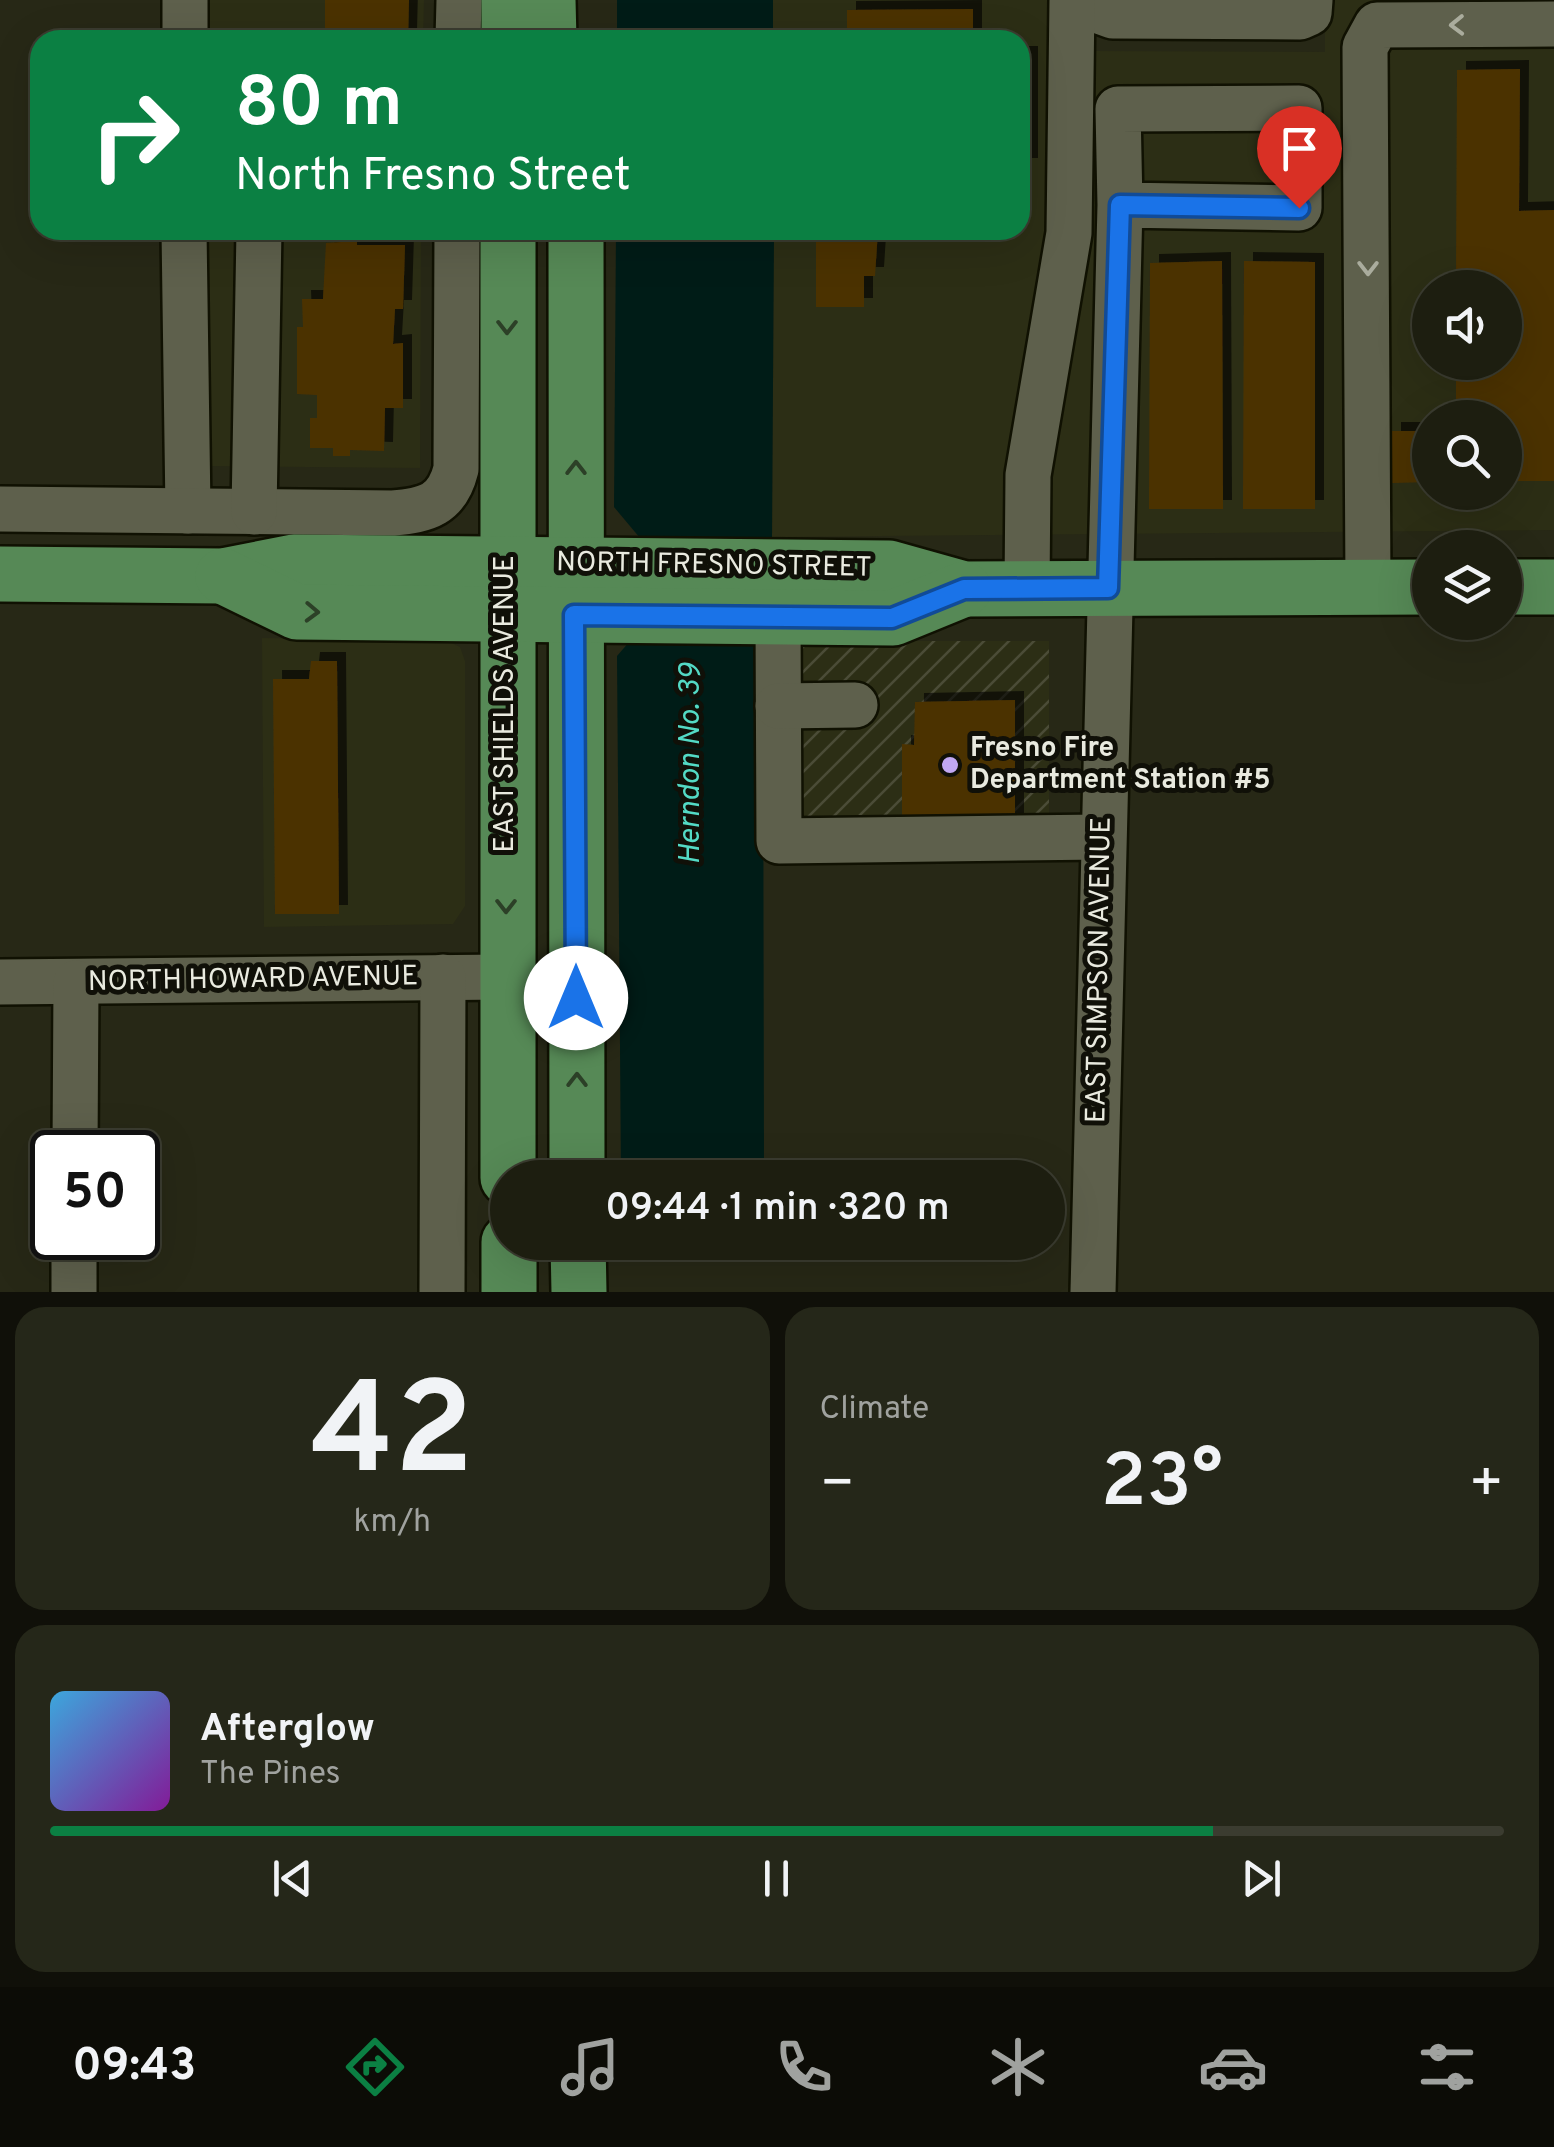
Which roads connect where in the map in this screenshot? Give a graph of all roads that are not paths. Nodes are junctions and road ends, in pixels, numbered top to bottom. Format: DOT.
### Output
graph roads {
  1 [pos="186,0"];
  2 [pos="458,0"];
  3 [pos="510,0"];
  4 [pos="548,0"];
  5 [pos="578,0"];
  6 [pos="1072,0"];
  7 [pos="1099,0"];
  8 [pos="1310,0"];
  9 [pos="1554,24"];
  10 [pos="185,30"];
  11 [pos="458,30"];
  12 [pos="509,30"];
  13 [pos="549,30"];
  14 [pos="578,30"];
  15 [pos="1120,205"];
  16 [pos="184,240"];
  17 [pos="259,240"];
  18 [pos="457,240"];
  19 [pos="508,240"];
  20 [pos="575,240"];
  21 [pos="0,509"];
  22 [pos="188,511"];
  23 [pos="254,512"];
  24 [pos="0,574"];
  25 [pos="1368,587"];
  26 [pos="1412,587"];
  27 [pos="1522,587"];
  28 [pos="1554,587"];
  29 [pos="506,588"];
  30 [pos="1108,588"];
  31 [pos="1026,589"];
  32 [pos="574,590"];
  33 [pos="753,601"];
  34 [pos="855,704"];
  35 [pos="778,706"];
  36 [pos="1104,837"];
  37 [pos="506,976"];
  38 [pos="443,977"];
  39 [pos="0,982"];
  40 [pos="76,983"];
  41 [pos="75,1130"];
  42 [pos="508,1160"];
  43 [pos="577,1160"];
  44 [pos="74,1260"];
  45 [pos="508,1260"];
  46 [pos="578,1260"];
  47 [pos="74,1292"];
  48 [pos="442,1292"];
  49 [pos="509,1292"];
  50 [pos="579,1292"];
  51 [pos="1093,1292"];
  1 -- 10 [label="street"];
  2 -- 11 [label="street"];
  3 -- 12 [label="main road"];
  4 -- 13 [label="main road"];
  5 -- 14 [label="main road"];
  6 -- 31 [label="street"];
  7 -- 8 [label="street"];
  9 -- 25 [label="street, one-way"];
  15 -- 30 [label="street, EAST SIMPSON AVENUE"];
  16 -- 22 [label="street"];
  17 -- 23 [label="street"];
  18 -- 23 [label="street"];
  19 -- 29 [label="main road, EAST SHIELDS AVENUE, one-way"];
  32 -- 20 [label="main road, one-way"];
  21 -- 22 [label="street"];
  22 -- 23 [label="street"];
  24 -- 29 [label="main road, NORTH FRESNO STREET"];
  25 -- 26 [label="main road, NORTH FRESNO STREET"];
  25 -- 30 [label="main road, NORTH FRESNO STREET"];
  27 -- 28 [label="main road"];
  29 -- 32 [label="main road, NORTH FRESNO STREET"];
  29 -- 37 [label="main road, EAST SHIELDS AVENUE, one-way"];
  30 -- 31 [label="main road, NORTH FRESNO STREET"];
  30 -- 36 [label="street, EAST SIMPSON AVENUE"];
  31 -- 33 [label="main road, NORTH FRESNO STREET"];
  32 -- 33 [label="main road, NORTH FRESNO STREET"];
  43 -- 32 [label="main road, one-way"];
  33 -- 35 [label="street"];
  34 -- 35 [label="street"];
  35 -- 36 [label="street"];
  36 -- 51 [label="street, EAST SIMPSON AVENUE"];
  37 -- 38 [label="street, NORTH HOWARD AVENUE"];
  37 -- 42 [label="main road, EAST SHIELDS AVENUE"];
  38 -- 40 [label="street, NORTH HOWARD AVENUE"];
  38 -- 48 [label="street"];
  39 -- 40 [label="street, NORTH HOWARD AVENUE"];
  40 -- 41 [label="street"];
  44 -- 47 [label="street"];
  45 -- 49 [label="main road"];
  46 -- 50 [label="main road"];
}
